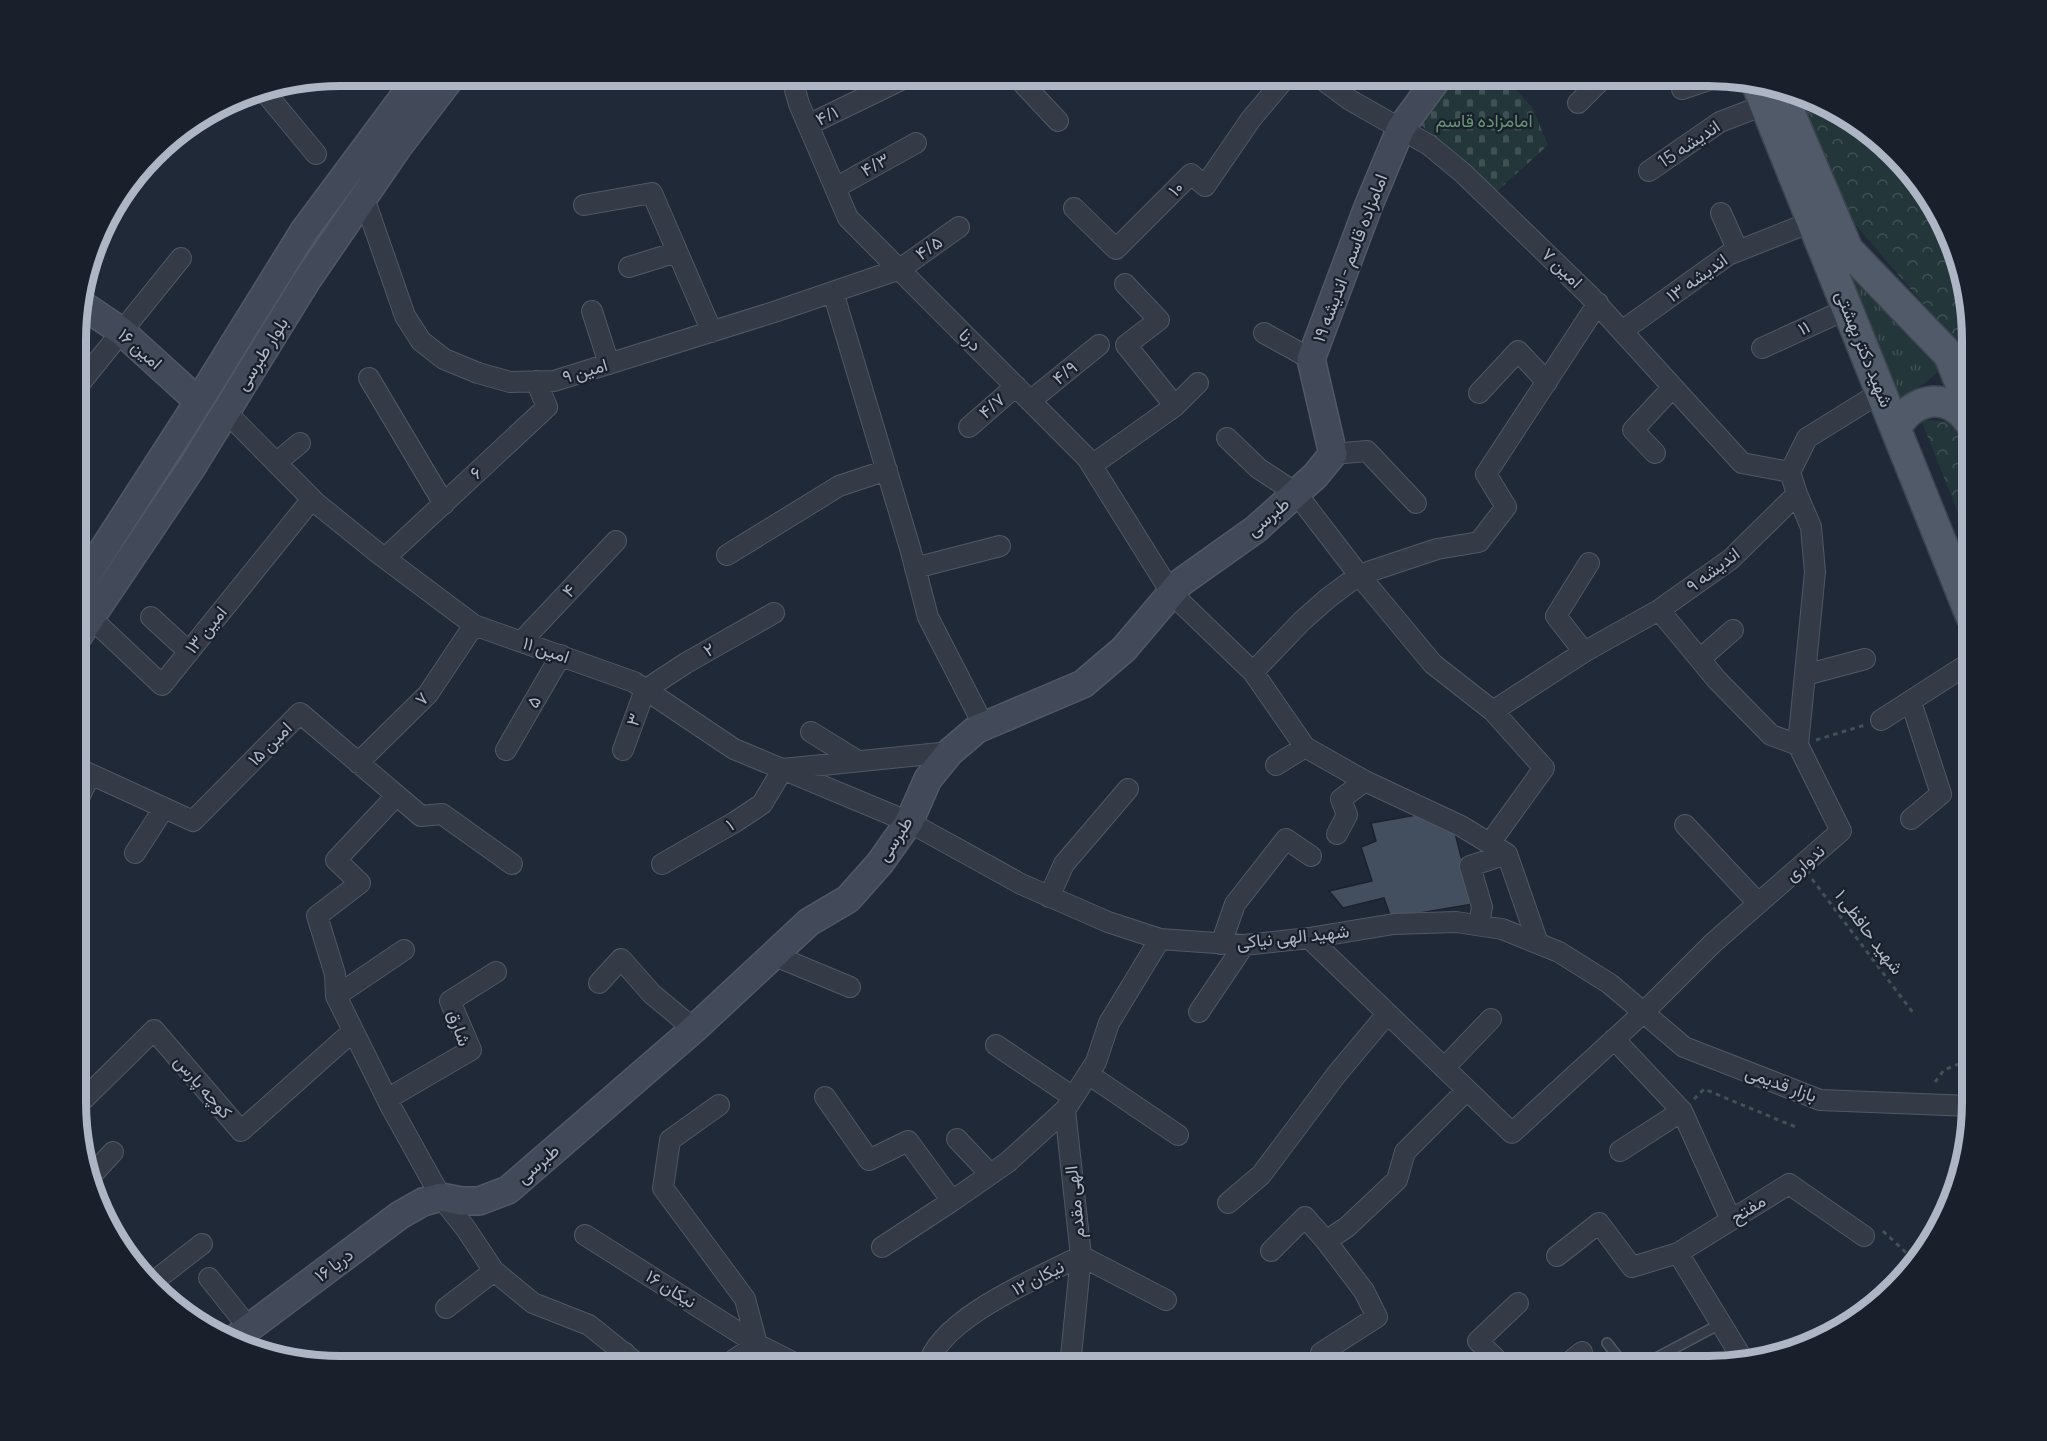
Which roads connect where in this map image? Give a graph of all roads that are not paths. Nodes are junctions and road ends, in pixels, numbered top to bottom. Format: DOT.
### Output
graph roads {
  1 [pos="412,86"];
  2 [pos="445,86"];
  3 [pos="794,86"];
  4 [pos="888,86"];
  5 [pos="1025,86"];
  6 [pos="1279,86"];
  7 [pos="1331,86"];
  8 [pos="1432,86"];
  9 [pos="1594,86"];
  10 [pos="1691,86"];
  11 [pos="1682,89"];
  12 [pos="1765,92"];
  13 [pos="1766,92"];
  14 [pos="1767,92"];
  15 [pos="268,96"];
  16 [pos="1578,103"];
  17 [pos="1058,121"];
  18 [pos="808,125"];
  19 [pos="1401,128"];
  20 [pos="916,143"];
  21 [pos="315,154"];
  22 [pos="1649,171"];
  23 [pos="835,188"];
  24 [pos="364,198"];
  25 [pos="584,205"];
  26 [pos="1074,208"];
  27 [pos="1721,213"];
  28 [pos="1811,222"];
  29 [pos="959,227"];
  30 [pos="1738,251"];
  31 [pos="677,252"];
  32 [pos="181,258"];
  33 [pos="629,267"];
  34 [pos="900,269"];
  35 [pos="1125,284"];
  36 [pos="833,292"];
  37 [pos="1598,303"];
  38 [pos="88,309"];
  39 [pos="1847,309"];
  40 [pos="592,311"];
  41 [pos="121,331"];
  42 [pos="1622,331"];
  43 [pos="712,332"];
  44 [pos="1264,333"];
  45 [pos="1099,345"];
  46 [pos="1762,348"];
  47 [pos="1311,359"];
  48 [pos="609,364"];
  49 [pos="86,376"];
  50 [pos="369,378"];
  51 [pos="536,381"];
  52 [pos="1546,382"];
  53 [pos="1198,383"];
  54 [pos="1016,386"];
  55 [pos="1673,387"];
  56 [pos="1962,387"];
  57 [pos="1881,392"];
  58 [pos="1479,393"];
  59 [pos="1030,400"];
  60 [pos="198,401"];
  61 [pos="1175,406"];
  62 [pos="226,412"];
  63 [pos="1962,412"];
  64 [pos="969,427"];
  65 [pos="1896,427"];
  66 [pos="1227,438"];
  67 [pos="300,443"];
  68 [pos="1655,453"];
  69 [pos="1333,454"];
  70 [pos="276,463"];
  71 [pos="1092,465"];
  72 [pos="887,470"];
  73 [pos="1790,472"];
  74 [pos="1296,493"];
  75 [pos="1797,494"];
  76 [pos="312,499"];
  77 [pos="1416,502"];
  78 [pos="444,504"];
  79 [pos="616,541"];
  80 [pos="1000,546"];
  81 [pos="727,555"];
  82 [pos="385,558"];
  83 [pos="1589,563"];
  84 [pos="915,568"];
  85 [pos="1359,575"];
  86 [pos="86,577"];
  87 [pos="1962,593"];
  88 [pos="1172,594"];
  89 [pos="1659,610"];
  90 [pos="774,613"];
  91 [pos="151,617"];
  92 [pos="86,625"];
  93 [pos="474,625"];
  94 [pos="86,629"];
  95 [pos="1733,630"];
  96 [pos="521,642"];
  97 [pos="189,652"];
  98 [pos="1584,652"];
  99 [pos="561,655"];
  100 [pos="1700,658"];
  101 [pos="1865,658"];
  102 [pos="1962,668"];
  103 [pos="1253,672"];
  104 [pos="1805,675"];
  105 [pos="645,690"];
  106 [pos="1911,702"];
  107 [pos="1493,711"];
  108 [pos="1881,720"];
  109 [pos="984,726"];
  110 [pos="811,732"];
  111 [pos="1798,745"];
  112 [pos="1305,747"];
  113 [pos="506,750"];
  114 [pos="623,750"];
  115 [pos="950,752"];
  116 [pos="858,761"];
  117 [pos="358,763"];
  118 [pos="1276,765"];
  119 [pos="783,769"];
  120 [pos="86,772"];
  121 [pos="1365,781"];
  122 [pos="1128,789"];
  123 [pos="396,796"];
  124 [pos="164,808"];
  125 [pos="1911,819"];
  126 [pos="909,822"];
  127 [pos="1685,825"];
  128 [pos="1337,834"];
  129 [pos="1490,843"];
  130 [pos="135,853"];
  131 [pos="1507,854"];
  132 [pos="1311,856"];
  133 [pos="512,864"];
  134 [pos="662,864"];
  135 [pos="1049,897"];
  136 [pos="1758,903"];
  137 [pos="1479,925"];
  138 [pos="1160,939"];
  139 [pos="1309,939"];
  140 [pos="1538,943"];
  141 [pos="1221,944"];
  142 [pos="1244,945"];
  143 [pos="404,950"];
  144 [pos="773,955"];
  145 [pos="496,972"];
  146 [pos="599,983"];
  147 [pos="850,987"];
  148 [pos="336,996"];
  149 [pos="1199,1012"];
  150 [pos="1643,1013"];
  151 [pos="1388,1014"];
  152 [pos="1491,1020"];
  153 [pos="694,1029"];
  154 [pos="353,1031"];
  155 [pos="1614,1039"];
  156 [pos="996,1045"];
  157 [pos="1444,1068"];
  158 [pos="1088,1074"];
  159 [pos="1467,1090"];
  160 [pos="86,1097"];
  161 [pos="825,1097"];
  162 [pos="387,1099"];
  163 [pos="1069,1104"];
  164 [pos="719,1105"];
  165 [pos="1962,1106"];
  166 [pos="1682,1111"];
  167 [pos="1178,1135"];
  168 [pos="957,1139"];
  169 [pos="1620,1151"];
  170 [pos="113,1152"];
  171 [pos="95,1171"];
  172 [pos="990,1174"];
  173 [pos="441,1197"];
  174 [pos="952,1201"];
  175 [pos="1228,1203"];
  176 [pos="1731,1220"];
  177 [pos="585,1235"];
  178 [pos="1864,1236"];
  179 [pos="1326,1241"];
  180 [pos="202,1244"];
  181 [pos="882,1246"];
  182 [pos="1271,1251"];
  183 [pos="1678,1253"];
  184 [pos="1081,1256"];
  185 [pos="1557,1256"];
  186 [pos="494,1271"];
  187 [pos="158,1278"];
  188 [pos="209,1278"];
  189 [pos="1166,1300"];
  190 [pos="1518,1303"];
  191 [pos="446,1308"];
  192 [pos="1720,1324"];
  193 [pos="241,1334"];
  194 [pos="1607,1343"];
  195 [pos="757,1344"];
  196 [pos="1582,1352"];
  197 [pos="1739,1353"];
  198 [pos="620,1356"];
  199 [pos="740,1356"];
  200 [pos="781,1356"];
  201 [pos="930,1356"];
  202 [pos="1071,1356"];
  203 [pos="1323,1356"];
  204 [pos="1493,1356"];
  205 [pos="1577,1356"];
  206 [pos="1617,1356"];
  207 [pos="1660,1356"];
  1 -- 60 [label="street, بلوار طبرسی"];
  2 -- 24 [label="street, بلوار طبرسی"];
  3 -- 18 [label="street, درنا"];
  4 -- 18 [label="street, ۴/۱"];
  5 -- 17 [label="street"];
  6 -- 26 [label="street, ۱۰"];
  7 -- 19 [label="street, امین ۷"];
  8 -- 19 [label="street, امامزاده قاسم - اندیشه ۱۹"];
  9 -- 16 [label="street"];
  10 -- 11 [label="street"];
  12 -- 22 [label="street, اندیشه 15"];
  13 -- 28 [label="main road, شهید دکتر بهشتی"];
  14 -- 56 [label="main road"];
  15 -- 21 [label="street"];
  18 -- 23 [label="street, درنا"];
  19 -- 37 [label="street, امین ۷"];
  19 -- 47 [label="street, امامزاده قاسم - اندیشه ۱۹"];
  20 -- 23 [label="street, ۴/۳"];
  23 -- 34 [label="street, درنا"];
  24 -- 51 [label="street, امین ۹"];
  24 -- 62 [label="street, بلوار طبرسی"];
  25 -- 31 [label="street"];
  27 -- 30 [label="street"];
  28 -- 30 [label="street, اندیشه ۱۳"];
  28 -- 39 [label="main road, شهید دکتر بهشتی"];
  29 -- 34 [label="street, ۴/۵"];
  30 -- 42 [label="street, اندیشه ۱۳"];
  31 -- 33 [label="street"];
  31 -- 43 [label="street"];
  32 -- 41 [label="street"];
  34 -- 36 [label="street, امین ۹"];
  34 -- 54 [label="street, درنا"];
  35 -- 61 [label="street"];
  36 -- 43 [label="street, امین ۹"];
  36 -- 72 [label="street"];
  37 -- 42 [label="street, امین ۷"];
  37 -- 52 [label="street"];
  38 -- 41 [label="street, امین ۱۶"];
  39 -- 46 [label="street, ۱۱"];
  39 -- 57 [label="main road, شهید دکتر بهشتی"];
  40 -- 48 [label="street"];
  41 -- 49 [label="street"];
  41 -- 60 [label="street, امین ۱۶"];
  42 -- 55 [label="street, امین ۷"];
  43 -- 48 [label="street, امین ۹"];
  44 -- 47 [label="street"];
  45 -- 59 [label="street, ۴/۹"];
  47 -- 69 [label="street, امامزاده قاسم - اندیشه ۱۹"];
  48 -- 51 [label="street, امین ۹"];
  50 -- 78 [label="street"];
  51 -- 78 [label="street, ۶"];
  52 -- 58 [label="street"];
  52 -- 85 [label="street"];
  53 -- 61 [label="street"];
  54 -- 59 [label="street, درنا"];
  54 -- 64 [label="street, ۴/۷"];
  55 -- 68 [label="street"];
  55 -- 73 [label="street, امین ۷"];
  57 -- 65 [label="main road, شهید دکتر بهشتی"];
  57 -- 73 [label="street"];
  59 -- 71 [label="street, درنا"];
  60 -- 86 [label="street, بلوار طبرسی"];
  61 -- 71 [label="street"];
  62 -- 70 [label="street, امین ۱۱"];
  62 -- 92 [label="street, بلوار طبرسی"];
  63 -- 65 [label="main road"];
  65 -- 87 [label="main road, شهید دکتر بهشتی"];
  66 -- 74 [label="street"];
  67 -- 70 [label="street"];
  69 -- 74 [label="street, طبرسی"];
  69 -- 77 [label="street"];
  70 -- 76 [label="street, امین ۱۱"];
  71 -- 88 [label="street, درنا"];
  72 -- 81 [label="street"];
  72 -- 84 [label="street"];
  73 -- 75 [label="street"];
  74 -- 85 [label="street"];
  74 -- 88 [label="street, طبرسی"];
  75 -- 89 [label="street, اندیشه ۹"];
  75 -- 104 [label="street"];
  76 -- 82 [label="street, امین ۱۱"];
  76 -- 97 [label="street, امین ۱۳"];
  78 -- 82 [label="street, ۶"];
  79 -- 96 [label="street, ۴"];
  80 -- 84 [label="street"];
  82 -- 93 [label="street, امین ۱۱"];
  83 -- 98 [label="street"];
  84 -- 109 [label="street"];
  85 -- 103 [label="street"];
  85 -- 107 [label="street"];
  88 -- 103 [label="street, درنا"];
  88 -- 109 [label="street, طبرسی"];
  89 -- 98 [label="street, اندیشه ۹"];
  89 -- 100 [label="street"];
  90 -- 105 [label="street, ۲"];
  91 -- 97 [label="street"];
  93 -- 96 [label="street, امین ۱۱"];
  93 -- 117 [label="street, ۷"];
  94 -- 97 [label="street, امین ۱۳"];
  95 -- 100 [label="street"];
  96 -- 99 [label="street, امین ۱۱"];
  98 -- 107 [label="street, اندیشه ۹"];
  99 -- 105 [label="street, امین ۱۱"];
  99 -- 113 [label="street, ۵"];
  100 -- 111 [label="street"];
  101 -- 104 [label="street"];
  102 -- 106 [label="street"];
  103 -- 112 [label="street, درنا"];
  104 -- 111 [label="street"];
  105 -- 114 [label="street, ۳"];
  105 -- 119 [label="street, امین ۱۱"];
  106 -- 108 [label="street"];
  106 -- 125 [label="street"];
  107 -- 129 [label="street"];
  109 -- 115 [label="street, طبرسی"];
  110 -- 116 [label="street"];
  111 -- 136 [label="street, ندواری"];
  112 -- 118 [label="street"];
  112 -- 121 [label="street"];
  115 -- 116 [label="street"];
  115 -- 126 [label="street, طبرسی"];
  116 -- 119 [label="street"];
  117 -- 123 [label="street, امین ۱۵"];
  117 -- 124 [label="street, امین ۱۵"];
  119 -- 126 [label="street, امین ۱۱"];
  119 -- 134 [label="street, ۱"];
  120 -- 124 [label="street, امین ۱۵"];
  121 -- 128 [label="street"];
  121 -- 129 [label="street"];
  122 -- 135 [label="street"];
  123 -- 133 [label="street, امین ۱۵"];
  123 -- 148 [label="street"];
  124 -- 130 [label="street"];
  126 -- 135 [label="street, شهید الهی نیاکی"];
  126 -- 144 [label="street, طبرسی"];
  127 -- 136 [label="street"];
  129 -- 131 [label="street"];
  131 -- 137 [label="street"];
  131 -- 140 [label="street"];
  132 -- 141 [label="street"];
  135 -- 138 [label="street, شهید الهی نیاکی"];
  136 -- 150 [label="street, ندواری"];
  137 -- 139 [label="street, شهید الهی نیاکی"];
  137 -- 140 [label="street, شهید الهی نیاکی"];
  138 -- 141 [label="street, شهید الهی نیاکی"];
  138 -- 158 [label="street"];
  139 -- 142 [label="street, شهید الهی نیاکی"];
  139 -- 151 [label="street"];
  140 -- 150 [label="street, شهید الهی نیاکی"];
  141 -- 142 [label="street, شهید الهی نیاکی"];
  142 -- 149 [label="street"];
  143 -- 148 [label="street"];
  144 -- 147 [label="street"];
  144 -- 153 [label="street, طبرسی"];
  145 -- 162 [label="street, شارق"];
  146 -- 153 [label="street"];
  148 -- 154 [label="street"];
  150 -- 155 [label="street, ندواری"];
  150 -- 165 [label="street, بازار قدیمی"];
  151 -- 157 [label="street"];
  151 -- 175 [label="street"];
  152 -- 157 [label="street"];
  153 -- 173 [label="street, طبرسی"];
  154 -- 160 [label="street, کوچه پارس"];
  154 -- 162 [label="street"];
  155 -- 159 [label="street, ندواری"];
  155 -- 166 [label="street"];
  156 -- 163 [label="street"];
  157 -- 159 [label="street"];
  158 -- 163 [label="street"];
  158 -- 167 [label="street"];
  159 -- 179 [label="street"];
  161 -- 174 [label="street"];
  162 -- 173 [label="street"];
  163 -- 172 [label="street"];
  163 -- 184 [label="street, الهی مقدم"];
  164 -- 195 [label="street"];
  166 -- 169 [label="street"];
  166 -- 176 [label="street"];
  168 -- 172 [label="street"];
  170 -- 171 [label="street"];
  172 -- 174 [label="street"];
  173 -- 186 [label="street"];
  173 -- 193 [label="street, دریا ۱۶"];
  174 -- 181 [label="street"];
  176 -- 178 [label="street, مفتح"];
  176 -- 183 [label="street, مفتح"];
  177 -- 195 [label="street, نیکان ۱۶"];
  179 -- 182 [label="street"];
  179 -- 203 [label="street"];
  180 -- 187 [label="street"];
  183 -- 185 [label="street, مفتح"];
  183 -- 192 [label="street"];
  184 -- 189 [label="street, نیکان ۱۲"];
  184 -- 201 [label="street, نیکان ۱۲"];
  184 -- 202 [label="street, الهی مقدم"];
  186 -- 191 [label="street"];
  186 -- 198 [label="street"];
  188 -- 193 [label="street"];
  190 -- 204 [label="street"];
  192 -- 197 [label="street"];
  192 -- 207 [label="lane"];
  194 -- 206 [label="lane"];
  195 -- 199 [label="street"];
  195 -- 200 [label="street, نیکان ۱۶"];
  196 -- 205 [label="street"];
}
